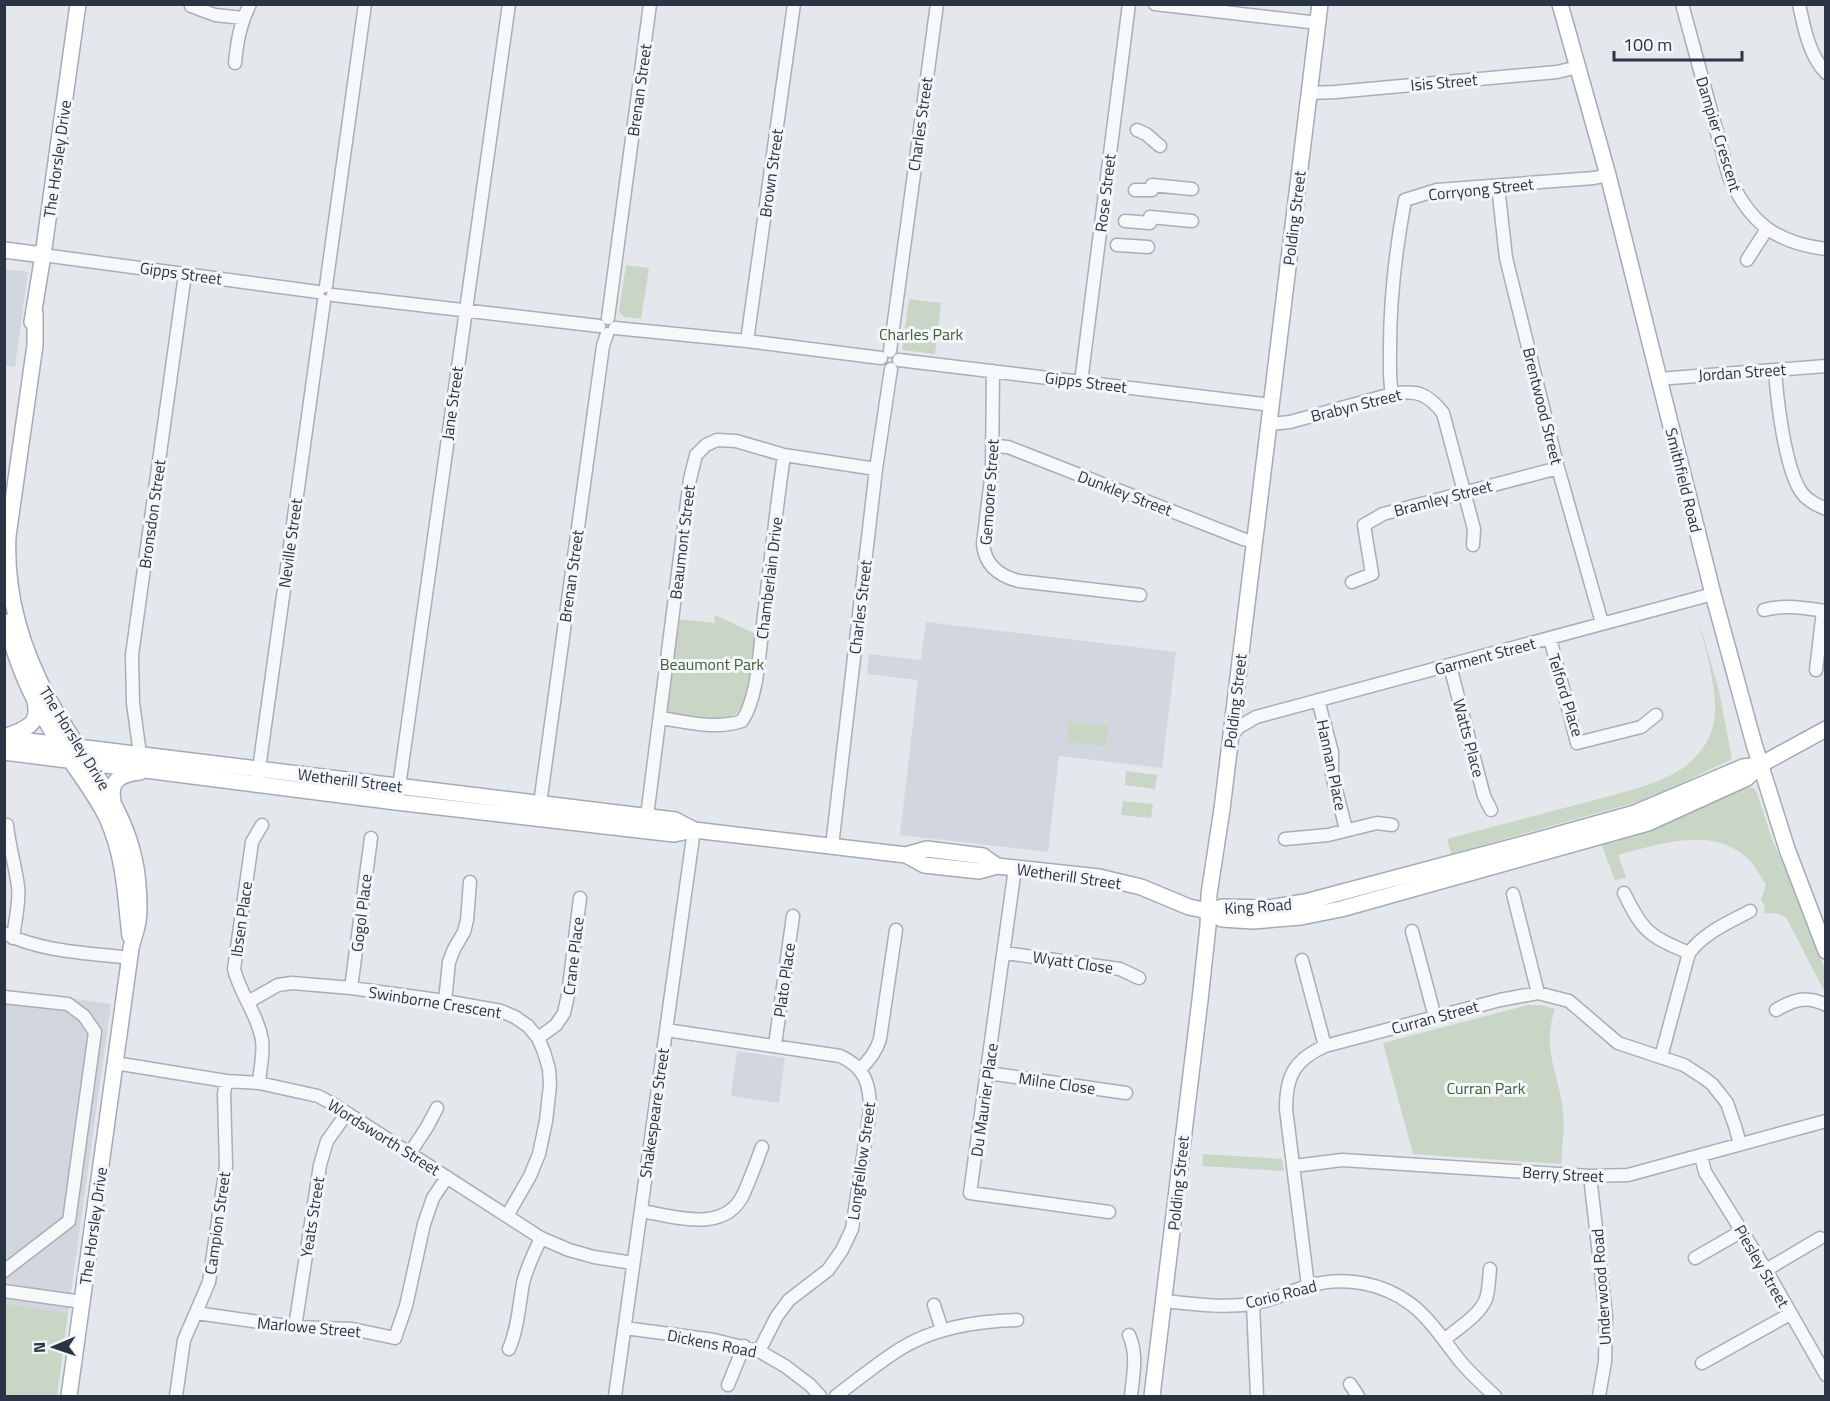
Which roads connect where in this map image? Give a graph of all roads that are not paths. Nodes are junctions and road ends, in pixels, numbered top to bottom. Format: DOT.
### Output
graph roads {
  1 [pos="78,4"];
  2 [pos="250,4"];
  3 [pos="365,4"];
  4 [pos="509,4"];
  5 [pos="650,4"];
  6 [pos="794,4"];
  7 [pos="937,4"];
  8 [pos="1129,4"];
  9 [pos="1155,4"];
  10 [pos="1320,4"];
  11 [pos="1560,4"];
  12 [pos="1682,4"];
  13 [pos="1799,4"];
  14 [pos="191,6"];
  15 [pos="1193,6"];
  16 [pos="243,18"];
  17 [pos="1318,23"];
  18 [pos="235,63"];
  19 [pos="1578,67"];
  20 [pos="1826,73"];
  21 [pos="1309,93"];
  22 [pos="1137,130"];
  23 [pos="1160,146"];
  24 [pos="1608,175"];
  25 [pos="1498,186"];
  26 [pos="1192,189"];
  27 [pos="1135,190"];
  28 [pos="1125,221"];
  29 [pos="1192,221"];
  30 [pos="1767,229"];
  31 [pos="1117,246"];
  32 [pos="1148,247"];
  33 [pos="1826,249"];
  34 [pos="4,250"];
  35 [pos="44,255"];
  36 [pos="1747,260"];
  37 [pos="185,274"];
  38 [pos="325,294"];
  39 [pos="465,310"];
  40 [pos="34,313"];
  41 [pos="607,327"];
  42 [pos="747,341"];
  43 [pos="885,354"];
  44 [pos="895,364"];
  45 [pos="1826,366"];
  46 [pos="1775,370"];
  47 [pos="993,371"];
  48 [pos="1658,379"];
  49 [pos="1081,382"];
  50 [pos="1392,394"];
  51 [pos="1272,405"];
  52 [pos="1270,424"];
  53 [pos="993,447"];
  54 [pos="784,455"];
  55 [pos="1558,468"];
  56 [pos="876,469"];
  57 [pos="1465,492"];
  58 [pos="4,500"];
  59 [pos="1826,509"];
  60 [pos="1256,542"];
  61 [pos="1473,544"];
  62 [pos="1352,582"];
  63 [pos="1713,594"];
  64 [pos="1140,595"];
  65 [pos="4,610"];
  66 [pos="1764,610"];
  67 [pos="1824,611"];
  68 [pos="1602,624"];
  69 [pos="1550,638"];
  70 [pos="1450,666"];
  71 [pos="1816,670"];
  72 [pos="33,695"];
  73 [pos="1318,700"];
  74 [pos="1235,701"];
  75 [pos="1656,715"];
  76 [pos="1256,717"];
  77 [pos="660,718"];
  78 [pos="1826,729"];
  79 [pos="1231,736"];
  80 [pos="4,737"];
  81 [pos="60,744"];
  82 [pos="4,752"];
  83 [pos="74,753"];
  84 [pos="140,754"];
  85 [pos="89,762"];
  86 [pos="1760,765"];
  87 [pos="154,771"];
  88 [pos="258,776"];
  89 [pos="398,794"];
  90 [pos="113,801"];
  91 [pos="1491,810"];
  92 [pos="539,811"];
  93 [pos="647,816"];
  94 [pos="7,825"];
  95 [pos="262,825"];
  96 [pos="1392,825"];
  97 [pos="694,830"];
  98 [pos="1346,830"];
  99 [pos="370,838"];
  100 [pos="1285,839"];
  101 [pos="832,846"];
  102 [pos="1016,868"];
  103 [pos="470,882"];
  104 [pos="1624,893"];
  105 [pos="1514,894"];
  106 [pos="580,898"];
  107 [pos="1208,911"];
  108 [pos="1750,911"];
  109 [pos="793,916"];
  110 [pos="896,930"];
  111 [pos="1412,931"];
  112 [pos="9,935"];
  113 [pos="1826,951"];
  114 [pos="130,953"];
  115 [pos="1005,953"];
  116 [pos="1689,953"];
  117 [pos="1302,960"];
  118 [pos="1138,978"];
  119 [pos="351,988"];
  120 [pos="1538,993"];
  121 [pos="4,997"];
  122 [pos="445,1001"];
  123 [pos="248,1002"];
  124 [pos="1826,1005"];
  125 [pos="1776,1010"];
  126 [pos="1435,1017"];
  127 [pos="666,1030"];
  128 [pos="538,1038"];
  129 [pos="775,1045"];
  130 [pos="1325,1046"];
  131 [pos="1660,1057"];
  132 [pos="115,1063"];
  133 [pos="860,1069"];
  134 [pos="988,1073"];
  135 [pos="226,1081"];
  136 [pos="260,1083"];
  137 [pos="1126,1093"];
  138 [pos="437,1108"];
  139 [pos="347,1113"];
  140 [pos="1826,1121"];
  141 [pos="1740,1144"];
  142 [pos="762,1148"];
  143 [pos="410,1153"];
  144 [pos="1701,1156"];
  145 [pos="1294,1166"];
  146 [pos="1590,1176"];
  147 [pos="447,1177"];
  148 [pos="641,1211"];
  149 [pos="1109,1212"];
  150 [pos="507,1216"];
  151 [pos="1742,1231"];
  152 [pos="541,1238"];
  153 [pos="1820,1238"];
  154 [pos="1695,1258"];
  155 [pos="633,1263"];
  156 [pos="1490,1269"];
  157 [pos="1766,1270"];
  158 [pos="4,1271"];
  159 [pos="1308,1286"];
  160 [pos="4,1291"];
  161 [pos="1164,1301"];
  162 [pos="82,1302"];
  163 [pos="1253,1304"];
  164 [pos="934,1305"];
  165 [pos="196,1313"];
  166 [pos="1790,1314"];
  167 [pos="1017,1320"];
  168 [pos="295,1327"];
  169 [pos="625,1328"];
  170 [pos="942,1330"];
  171 [pos="1129,1335"];
  172 [pos="1444,1340"];
  173 [pos="744,1346"];
  174 [pos="509,1349"];
  175 [pos="759,1351"];
  176 [pos="1702,1363"];
  177 [pos="1824,1371"];
  178 [pos="1350,1384"];
  179 [pos="729,1386"];
  180 [pos="69,1396"];
  181 [pos="176,1396"];
  182 [pos="615,1396"];
  183 [pos="820,1396"];
  184 [pos="836,1396"];
  185 [pos="1131,1396"];
  186 [pos="1152,1396"];
  187 [pos="1257,1396"];
  188 [pos="1358,1396"];
  189 [pos="1495,1396"];
  190 [pos="1599,1396"];
  1 -- 35 [label="main road, The Horsley Drive"];
  2 -- 16 [label="street"];
  3 -- 38 [label="street, Neville Street"];
  4 -- 39 [label="street, Jane Street"];
  5 -- 41 [label="street, Brenan Street"];
  6 -- 42 [label="street, Brown Street"];
  7 -- 43 [label="street, Charles Street"];
  8 -- 49 [label="street, Rose Street"];
  9 -- 15 [label="street"];
  10 -- 17 [label="main road, Polding Street"];
  11 -- 19 [label="main road, Smithfield Road"];
  12 -- 30 [label="street, Dampier Crescent"];
  13 -- 20 [label="street"];
  14 -- 16 [label="street"];
  15 -- 17 [label="street"];
  16 -- 18 [label="street"];
  17 -- 21 [label="main road, Polding Street"];
  19 -- 21 [label="street, Isis Street"];
  19 -- 24 [label="main road, Smithfield Road"];
  21 -- 51 [label="main road, Polding Street"];
  22 -- 23 [label="street"];
  24 -- 25 [label="street, Corryong Street"];
  24 -- 48 [label="main road, Smithfield Road"];
  25 -- 50 [label="street, Corryong Street"];
  25 -- 55 [label="street, Brentwood Street"];
  26 -- 27 [label="street"];
  28 -- 29 [label="street"];
  30 -- 33 [label="street, Dampier Crescent"];
  30 -- 36 [label="street"];
  31 -- 32 [label="street"];
  34 -- 35 [label="main road"];
  35 -- 37 [label="street, Gipps Street"];
  35 -- 40 [label="main road, The Horsley Drive"];
  37 -- 38 [label="street, Gipps Street"];
  37 -- 84 [label="street, Bronsdon Street"];
  38 -- 39 [label="street, Gipps Street"];
  38 -- 88 [label="street, Neville Street"];
  39 -- 41 [label="street, Gipps Street"];
  39 -- 89 [label="street, Jane Street"];
  40 -- 58 [label="main road, The Horsley Drive"];
  40 -- 83 [label="main road, The Horsley Drive"];
  41 -- 42 [label="street, Gipps Street"];
  41 -- 92 [label="street, Brenan Street"];
  42 -- 43 [label="street, Gipps Street"];
  43 -- 44 [label="street"];
  44 -- 47 [label="street, Gipps Street"];
  44 -- 56 [label="street, Charles Street"];
  45 -- 46 [label="street, Jordan Street"];
  46 -- 48 [label="street, Jordan Street"];
  46 -- 59 [label="street"];
  47 -- 49 [label="street, Gipps Street"];
  47 -- 53 [label="street, Gemoore Street"];
  48 -- 63 [label="main road, Smithfield Road"];
  49 -- 51 [label="street, Gipps Street"];
  50 -- 52 [label="street, Brabyn Street"];
  50 -- 57 [label="street, Brabyn Street"];
  51 -- 52 [label="main road, Polding Street"];
  52 -- 60 [label="main road, Polding Street"];
  53 -- 60 [label="street, Dunkley Street"];
  53 -- 64 [label="street, Gemoore Street"];
  54 -- 56 [label="street, Beaumont Street"];
  54 -- 77 [label="street, Chamberlain Drive"];
  54 -- 77 [label="street, Beaumont Street"];
  55 -- 57 [label="street, Bramley Street"];
  55 -- 68 [label="street, Brentwood Street"];
  56 -- 101 [label="street, Charles Street"];
  57 -- 61 [label="street, Brabyn Street"];
  57 -- 62 [label="street, Bramley Street"];
  60 -- 74 [label="main road, Polding Street"];
  63 -- 68 [label="street, Garment Street"];
  63 -- 86 [label="main road, Smithfield Road"];
  65 -- 72 [label="main road, The Horsley Drive"];
  66 -- 67 [label="street"];
  67 -- 71 [label="street"];
  68 -- 69 [label="street, Garment Street"];
  69 -- 70 [label="street, Garment Street"];
  69 -- 75 [label="street, Telford Place"];
  70 -- 73 [label="street, Garment Street"];
  70 -- 91 [label="street, Watts Place"];
  72 -- 80 [label="main road"];
  72 -- 81 [label="main road, The Horsley Drive"];
  73 -- 76 [label="street, Garment Street"];
  73 -- 98 [label="street, Hannan Place"];
  74 -- 76 [label="street"];
  74 -- 79 [label="main road, Polding Street"];
  76 -- 79 [label="street, Garment Street"];
  77 -- 93 [label="street, Beaumont Street"];
  78 -- 86 [label="main road, King Road"];
  79 -- 107 [label="main road, Polding Street"];
  80 -- 81 [label="main road"];
  81 -- 83 [label="main road, The Horsley Drive"];
  82 -- 83 [label="main road, Wetherill Street"];
  83 -- 84 [label="main road, Wetherill Street"];
  83 -- 85 [label="main road, Wetherill Street"];
  83 -- 114 [label="main road, The Horsley Drive"];
  84 -- 88 [label="main road, Wetherill Street"];
  85 -- 87 [label="main road, Wetherill Street"];
  85 -- 90 [label="main road, The Horsley Drive"];
  86 -- 107 [label="main road, King Road"];
  86 -- 113 [label="main road, Smithfield Road"];
  87 -- 88 [label="main road, Wetherill Street"];
  87 -- 90 [label="main road"];
  88 -- 89 [label="main road, Wetherill Street"];
  89 -- 92 [label="main road, Wetherill Street"];
  90 -- 114 [label="main road, The Horsley Drive"];
  92 -- 93 [label="main road, Wetherill Street"];
  92 -- 97 [label="main road, Wetherill Street"];
  93 -- 97 [label="main road, Wetherill Street"];
  94 -- 112 [label="street"];
  95 -- 123 [label="street, Ibsen Place"];
  96 -- 98 [label="street, Hannan Place"];
  97 -- 101 [label="main road, Wetherill Street"];
  97 -- 127 [label="street, Shakespeare Street"];
  98 -- 100 [label="street, Hannan Place"];
  99 -- 119 [label="street, Gogol Place"];
  101 -- 102 [label="main road, Wetherill Street"];
  102 -- 107 [label="main road, Wetherill Street"];
  102 -- 115 [label="street, Du Maurier Place"];
  103 -- 122 [label="street"];
  104 -- 116 [label="street"];
  105 -- 120 [label="street"];
  106 -- 128 [label="street, Crane Place"];
  107 -- 161 [label="main road, Polding Street"];
  108 -- 116 [label="street"];
  109 -- 129 [label="street, Plato Place"];
  110 -- 133 [label="street"];
  111 -- 126 [label="street"];
  112 -- 114 [label="street"];
  114 -- 132 [label="main road, The Horsley Drive"];
  115 -- 118 [label="street, Wyatt Close"];
  115 -- 134 [label="street, Du Maurier Place"];
  116 -- 131 [label="street"];
  117 -- 130 [label="street"];
  119 -- 122 [label="street, Swinborne Crescent"];
  119 -- 123 [label="street, Swinborne Crescent"];
  120 -- 126 [label="street, Curran Street"];
  120 -- 131 [label="street, Curran Street"];
  121 -- 158 [label="street"];
  122 -- 128 [label="street, Swinborne Crescent"];
  123 -- 136 [label="street, Ibsen Place"];
  124 -- 125 [label="street"];
  126 -- 130 [label="street, Curran Street"];
  127 -- 129 [label="street"];
  127 -- 148 [label="street, Shakespeare Street"];
  128 -- 150 [label="street, Swinborne Crescent"];
  129 -- 133 [label="street"];
  130 -- 145 [label="street, Curran Street"];
  131 -- 141 [label="street, Curran Street"];
  132 -- 135 [label="street, Wordsworth Street"];
  132 -- 162 [label="main road, The Horsley Drive"];
  133 -- 175 [label="street, Longfellow Street"];
  134 -- 137 [label="street, Milne Close"];
  134 -- 149 [label="street, Du Maurier Place"];
  135 -- 136 [label="street, Wordsworth Street"];
  135 -- 165 [label="street, Campion Street"];
  136 -- 139 [label="street, Wordsworth Street"];
  138 -- 143 [label="street"];
  139 -- 143 [label="street, Wordsworth Street"];
  139 -- 168 [label="street, Yeats Street"];
  140 -- 141 [label="street, Berry Street"];
  141 -- 144 [label="street, Berry Street"];
  142 -- 148 [label="street"];
  143 -- 147 [label="street, Wordsworth Street"];
  144 -- 146 [label="street, Berry Street"];
  144 -- 151 [label="street, Piesley Street"];
  145 -- 146 [label="street, Berry Street"];
  145 -- 159 [label="street, Curran Street"];
  146 -- 190 [label="street, Underwood Road"];
  147 -- 150 [label="street, Wordsworth Street"];
  147 -- 168 [label="street, Marlowe Street"];
  148 -- 155 [label="street, Shakespeare Street"];
  150 -- 152 [label="street, Wordsworth Street"];
  151 -- 154 [label="street"];
  151 -- 157 [label="street, Piesley Street"];
  152 -- 155 [label="street, Wordsworth Street"];
  152 -- 174 [label="street"];
  153 -- 157 [label="street"];
  155 -- 169 [label="street, Shakespeare Street"];
  156 -- 172 [label="street"];
  157 -- 166 [label="street, Piesley Street"];
  159 -- 163 [label="street, Corio Road"];
  159 -- 172 [label="street, Corio Road"];
  160 -- 162 [label="street"];
  161 -- 163 [label="street, Corio Road"];
  161 -- 186 [label="main road, Polding Street"];
  162 -- 180 [label="main road, The Horsley Drive"];
  163 -- 187 [label="street"];
  164 -- 170 [label="street"];
  165 -- 168 [label="street, Marlowe Street"];
  165 -- 181 [label="street, Campion Street"];
  166 -- 176 [label="street"];
  166 -- 177 [label="street, Piesley Street"];
  167 -- 170 [label="street"];
  169 -- 173 [label="street, Dickens Road"];
  169 -- 182 [label="street, Shakespeare Street"];
  170 -- 184 [label="street"];
  171 -- 185 [label="street"];
  172 -- 189 [label="street, Corio Road"];
  173 -- 175 [label="street, Dickens Road"];
  173 -- 179 [label="street"];
  175 -- 183 [label="street, Dickens Road"];
  178 -- 188 [label="street"];
}
